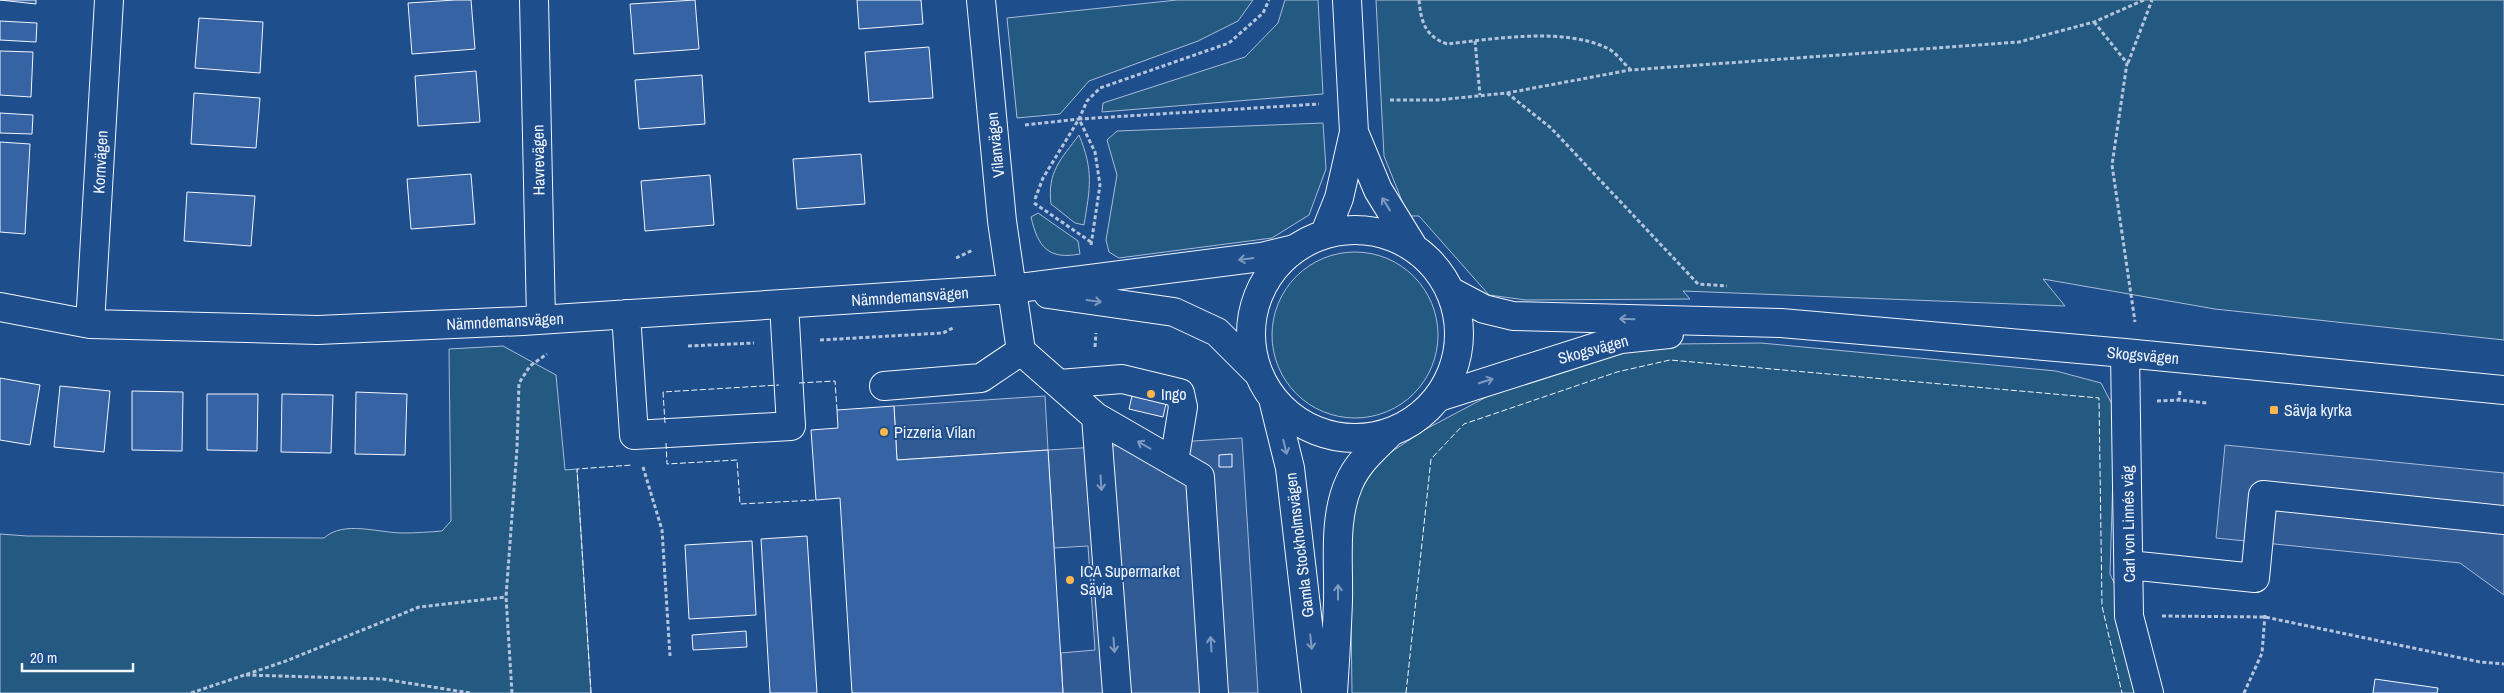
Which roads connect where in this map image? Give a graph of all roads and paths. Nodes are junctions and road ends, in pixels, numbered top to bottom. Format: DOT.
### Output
graph roads {
  1 [pos="109,0"];
  2 [pos="534,0"];
  3 [pos="981,0"];
  4 [pos="1269,0"];
  5 [pos="1347,0"];
  6 [pos="1419,0"];
  7 [pos="2144,0"];
  8 [pos="2152,0"];
  9 [pos="2094,22"];
  10 [pos="1475,42"];
  11 [pos="2128,64"];
  12 [pos="1630,70"];
  13 [pos="1507,93"];
  14 [pos="1480,95"];
  15 [pos="1390,100"];
  16 [pos="1326,104"];
  17 [pos="1079,119"];
  18 [pos="993,129"];
  19 [pos="1354,132"];
  20 [pos="1034,203"];
  21 [pos="1002,221"];
  22 [pos="1325,233"];
  23 [pos="1091,242"];
  24 [pos="1412,245"];
  25 [pos="1294,249"];
  26 [pos="1733,286"];
  27 [pos="1011,289"];
  28 [pos="966,292"];
  29 [pos="1452,292"];
  30 [pos="784,304"];
  31 [pos="0,307"];
  32 [pos="626,314"];
  33 [pos="541,319"];
  34 [pos="2125,322"];
  35 [pos="1781,323"];
  36 [pos="2135,323"];
  37 [pos="90,324"];
  38 [pos="2143,324"];
  39 [pos="786,342"];
  40 [pos="684,347"];
  41 [pos="1021,351"];
  42 [pos="548,353"];
  43 [pos="2125,353"];
  44 [pos="1258,373"];
  45 [pos="1059,384"];
  46 [pos="884,386"];
  47 [pos="2504,390"];
  48 [pos="1439,397"];
  49 [pos="1273,399"];
  50 [pos="1096,417"];
  51 [pos="1390,433"];
  52 [pos="634,435"];
  53 [pos="1174,462"];
  54 [pos="2504,520"];
  55 [pos="2129,566"];
  56 [pos="2255,578"];
  57 [pos="506,597"];
  58 [pos="2129,616"];
  59 [pos="2265,617"];
  60 [pos="670,656"];
  61 [pos="2504,664"];
  62 [pos="243,676"];
  63 [pos="191,693"];
  64 [pos="470,693"];
  65 [pos="512,693"];
  66 [pos="1117,693"];
  67 [pos="1214,693"];
  68 [pos="1316,693"];
  69 [pos="1333,693"];
  70 [pos="2149,693"];
  71 [pos="2244,693"];
  1 -- 37 [label="street, Kornvägen"];
  2 -- 33 [label="street, Havrevägen"];
  3 -- 18 [label="street, Vilanvägen"];
  4 -- 17 [label="path"];
  5 -- 19 [label="street"];
  6 -- 10 [label="path"];
  7 -- 9 [label="path"];
  8 -- 11 [label="path"];
  9 -- 11 [label="path"];
  9 -- 12 [label="path"];
  10 -- 12 [label="path"];
  10 -- 14 [label="path"];
  11 -- 36 [label="path"];
  12 -- 13 [label="path"];
  13 -- 14 [label="path"];
  13 -- 26 [label="path"];
  14 -- 15 [label="path"];
  16 -- 17 [label="path"];
  17 -- 18 [label="path"];
  17 -- 20 [label="path"];
  18 -- 21 [label="street, Vilanvägen"];
  19 -- 22 [label="street"];
  24 -- 19 [label="street, one-way"];
  20 -- 21 [label="path"];
  20 -- 23 [label="path"];
  21 -- 27 [label="street, Vilanvägen"];
  21 -- 28 [label="path"];
  22 -- 24 [label="street"];
  22 -- 25 [label="street"];
  24 -- 29 [label="street"];
  25 -- 27 [label="street, Nämndemansvägen, one-way"];
  25 -- 44 [label="street"];
  27 -- 28 [label="street, Nämndemansvägen"];
  27 -- 41 [label="street, Vilanvägen"];
  27 -- 44 [label="street, Nämndemansvägen, one-way"];
  28 -- 30 [label="street, Nämndemansvägen"];
  28 -- 39 [label="path"];
  35 -- 29 [label="street, Skogsvägen, one-way"];
  29 -- 48 [label="street"];
  30 -- 32 [label="street, Nämndemansvägen"];
  30 -- 39 [label="street"];
  31 -- 37 [label="street, Nämndemansvägen"];
  32 -- 33 [label="street, Nämndemansvägen"];
  32 -- 52 [label="street"];
  33 -- 37 [label="street, Nämndemansvägen"];
  34 -- 36 [label="path"];
  35 -- 43 [label="street, Skogsvägen"];
  48 -- 35 [label="street, Skogsvägen, one-way"];
  36 -- 38 [label="path"];
  36 -- 43 [label="path"];
  39 -- 40 [label="path"];
  39 -- 52 [label="street"];
  41 -- 45 [label="street"];
  41 -- 46 [label="street"];
  42 -- 57 [label="path"];
  43 -- 47 [label="street, Skogsvägen"];
  43 -- 55 [label="street, Carl von Linnés väg"];
  44 -- 49 [label="street"];
  45 -- 50 [label="street"];
  45 -- 53 [label="street"];
  48 -- 51 [label="street"];
  49 -- 51 [label="street"];
  49 -- 68 [label="street, Gamla Stockholmsvägen, one-way"];
  53 -- 50 [label="street, one-way"];
  50 -- 66 [label="street, one-way"];
  69 -- 51 [label="street, Gamla Stockholmsvägen, one-way"];
  52 -- 60 [label="path"];
  67 -- 53 [label="street, one-way"];
  54 -- 56 [label="street"];
  55 -- 56 [label="street"];
  55 -- 58 [label="street, Carl von Linnés väg"];
  56 -- 59 [label="path"];
  57 -- 62 [label="path"];
  57 -- 65 [label="path"];
  58 -- 59 [label="path"];
  58 -- 70 [label="street, Carl von Linnés väg"];
  59 -- 61 [label="path"];
  59 -- 71 [label="path"];
  62 -- 63 [label="path"];
  62 -- 64 [label="path"];
}
